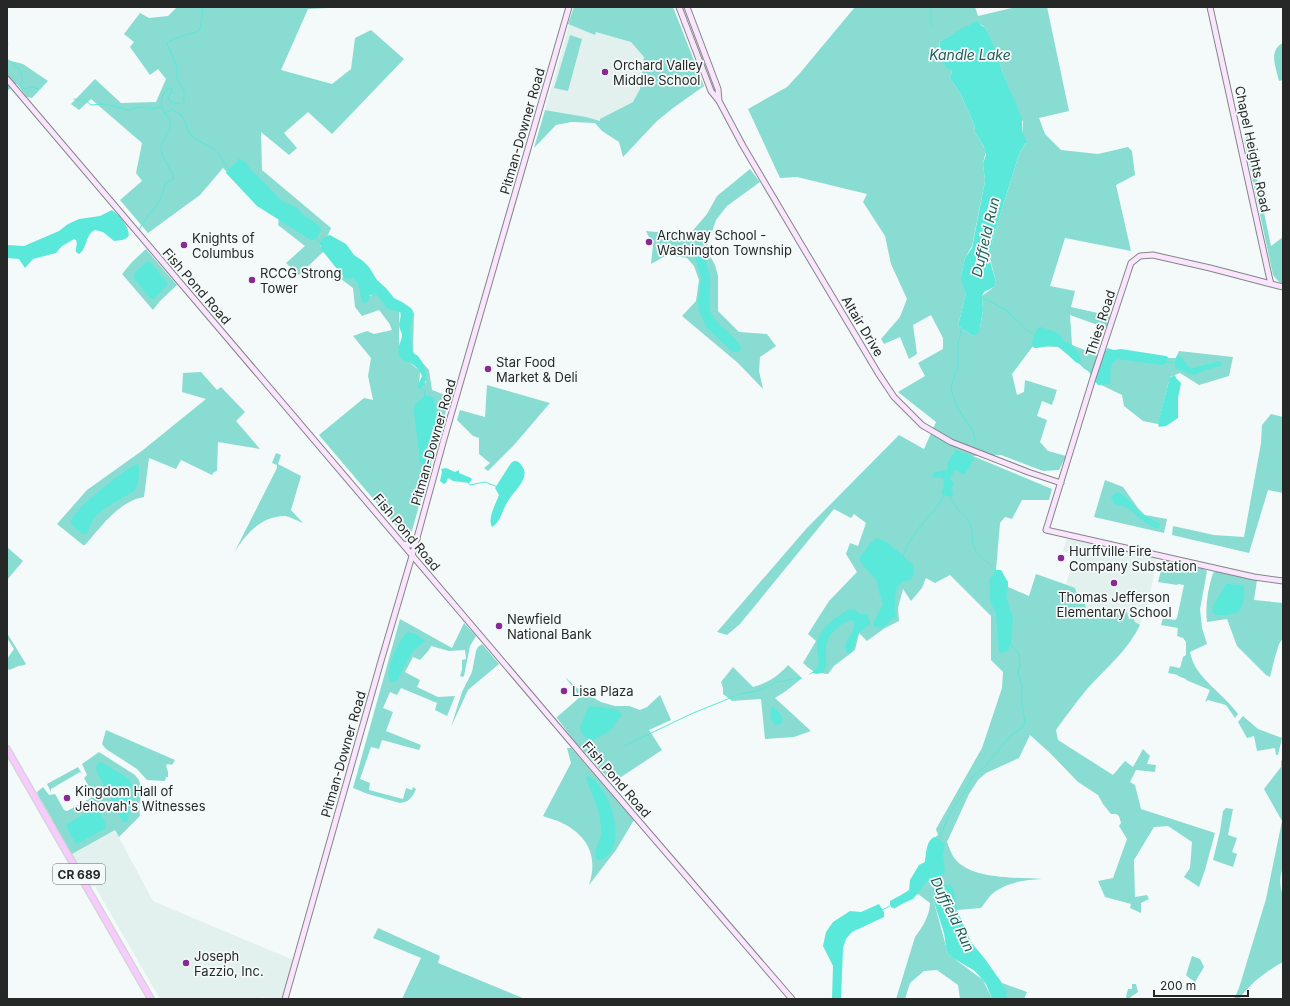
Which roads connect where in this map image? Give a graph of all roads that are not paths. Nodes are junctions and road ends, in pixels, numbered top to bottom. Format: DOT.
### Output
graph roads {
  1 [pos="569,7"];
  2 [pos="679,7"];
  3 [pos="687,7"];
  4 [pos="1210,7"];
  5 [pos="7,79"];
  6 [pos="719,101"];
  7 [pos="1271,284"];
  8 [pos="1283,287"];
  9 [pos="1061,483"];
  10 [pos="417,539"];
  11 [pos="403,544"];
  12 [pos="412,556"];
  13 [pos="423,568"];
  14 [pos="408,571"];
  15 [pos="1283,581"];
  16 [pos="7,749"];
  17 [pos="151,999"];
  18 [pos="285,999"];
  19 [pos="792,999"];
  1 -- 10 [label="street, Pitman-Downer Road"];
  2 -- 6 [label="street, Altair Drive"];
  3 -- 6 [label="street, Altair Drive"];
  4 -- 7 [label="street, Chapel Heights Road"];
  5 -- 11 [label="street, Fish Pond Road"];
  6 -- 9 [label="street, Altair Drive"];
  7 -- 8 [label="street"];
  7 -- 9 [label="street, Thies Road"];
  9 -- 15 [label="street, Thies Road"];
  10 -- 11 [label="street"];
  10 -- 12 [label="street, Pitman-Downer Road"];
  11 -- 12 [label="street, Fish Pond Road"];
  12 -- 13 [label="street, Fish Pond Road"];
  12 -- 14 [label="street, Pitman-Downer Road"];
  13 -- 14 [label="street"];
  13 -- 19 [label="street, Fish Pond Road"];
  14 -- 18 [label="street, Pitman-Downer Road"];
  16 -- 17 [label="main road, CR 689"];
}
